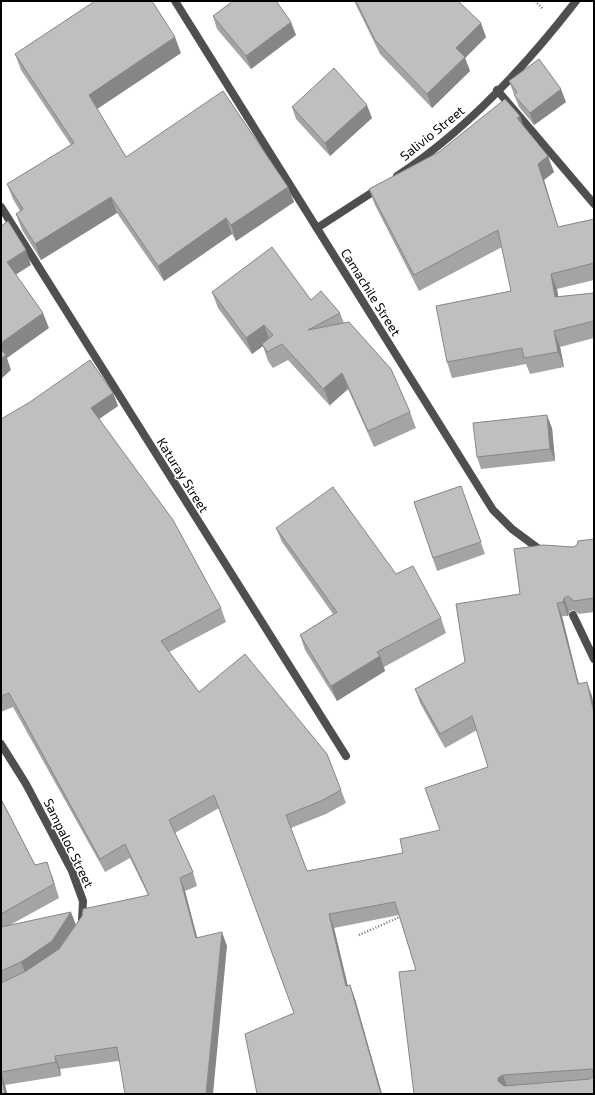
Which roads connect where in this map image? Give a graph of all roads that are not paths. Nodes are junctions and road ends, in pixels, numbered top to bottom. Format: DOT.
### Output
graph roads {
  1 [pos="175,1"];
  2 [pos="576,1"];
  3 [pos="498,90"];
  4 [pos="594,204"];
  5 [pos="1,207"];
  6 [pos="317,228"];
  7 [pos="547,555"];
  8 [pos="573,615"];
  9 [pos="594,659"];
  10 [pos="1,744"];
  11 [pos="346,756"];
  12 [pos="82,926"];
  1 -- 6 [label="street, Camachile Street"];
  2 -- 3 [label="street, Salivio Street"];
  3 -- 4 [label="street"];
  3 -- 6 [label="street, Salivio Street"];
  5 -- 11 [label="street, Katuray Street"];
  6 -- 7 [label="street, Camachile Street"];
  8 -- 9 [label="street"];
  10 -- 12 [label="street, Sampaloc Street"];
}
